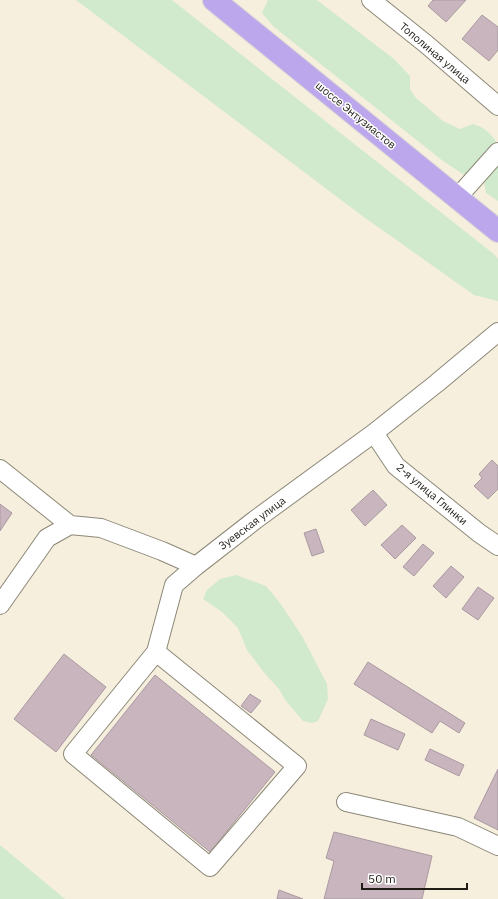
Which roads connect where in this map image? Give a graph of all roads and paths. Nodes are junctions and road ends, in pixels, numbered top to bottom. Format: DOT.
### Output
graph roads {
  1 [pos="214,0"];
  2 [pos="371,0"];
  3 [pos="498,106"];
  4 [pos="498,152"];
  5 [pos="458,198"];
  6 [pos="498,231"];
  7 [pos="498,332"];
  8 [pos="374,434"];
  9 [pos="0,469"];
  10 [pos="70,525"];
  11 [pos="498,546"];
  12 [pos="196,566"];
  13 [pos="0,605"];
  14 [pos="156,652"];
  15 [pos="346,802"];
  16 [pos="498,846"];
  1 -- 5 [label="main road, шоссе Энтузиастов"];
  2 -- 3 [label="street, Тополиная улица"];
  4 -- 5 [label="street"];
  5 -- 6 [label="main road, шоссе Энтузиастов"];
  7 -- 8 [label="street, Зуевская улица"];
  8 -- 11 [label="street, 2-я улица Глинки"];
  8 -- 12 [label="street, Зуевская улица"];
  9 -- 10 [label="street"];
  10 -- 12 [label="street"];
  10 -- 13 [label="street"];
  12 -- 14 [label="street, Зуевская улица"];
  14 -- 14 [label="street"];
  15 -- 16 [label="street"];
}
